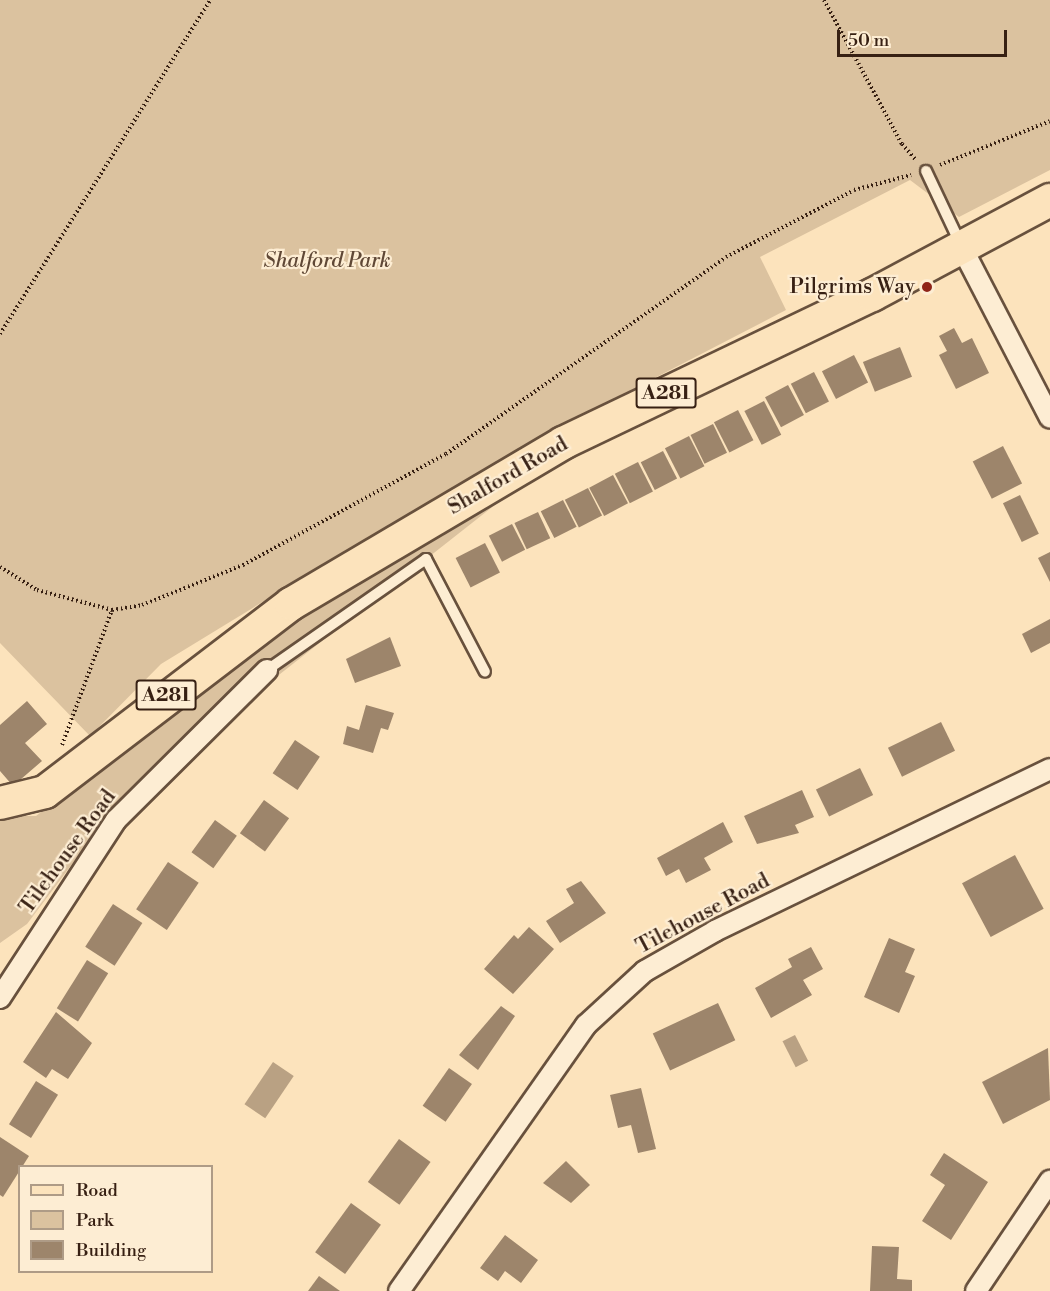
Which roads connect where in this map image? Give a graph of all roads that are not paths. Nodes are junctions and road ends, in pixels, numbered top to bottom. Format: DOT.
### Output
graph roads {
  1 [pos="926,171"];
  2 [pos="1050,200"];
  3 [pos="962,248"];
  4 [pos="1050,418"];
  5 [pos="267,670"];
  6 [pos="485,672"];
  7 [pos="1050,768"];
  8 [pos="0,803"];
  9 [pos="0,998"];
  10 [pos="1050,1181"];
  11 [pos="399,1291"];
  12 [pos="976,1291"];
  1 -- 3 [label="lane"];
  2 -- 3 [label="main road, Shalford Road / A281"];
  3 -- 4 [label="street"];
  3 -- 8 [label="main road, Shalford Road / A281"];
  5 -- 6 [label="lane"];
  5 -- 9 [label="street, Tilehouse Road"];
  7 -- 11 [label="street, Tilehouse Road"];
  10 -- 12 [label="street"];
}
